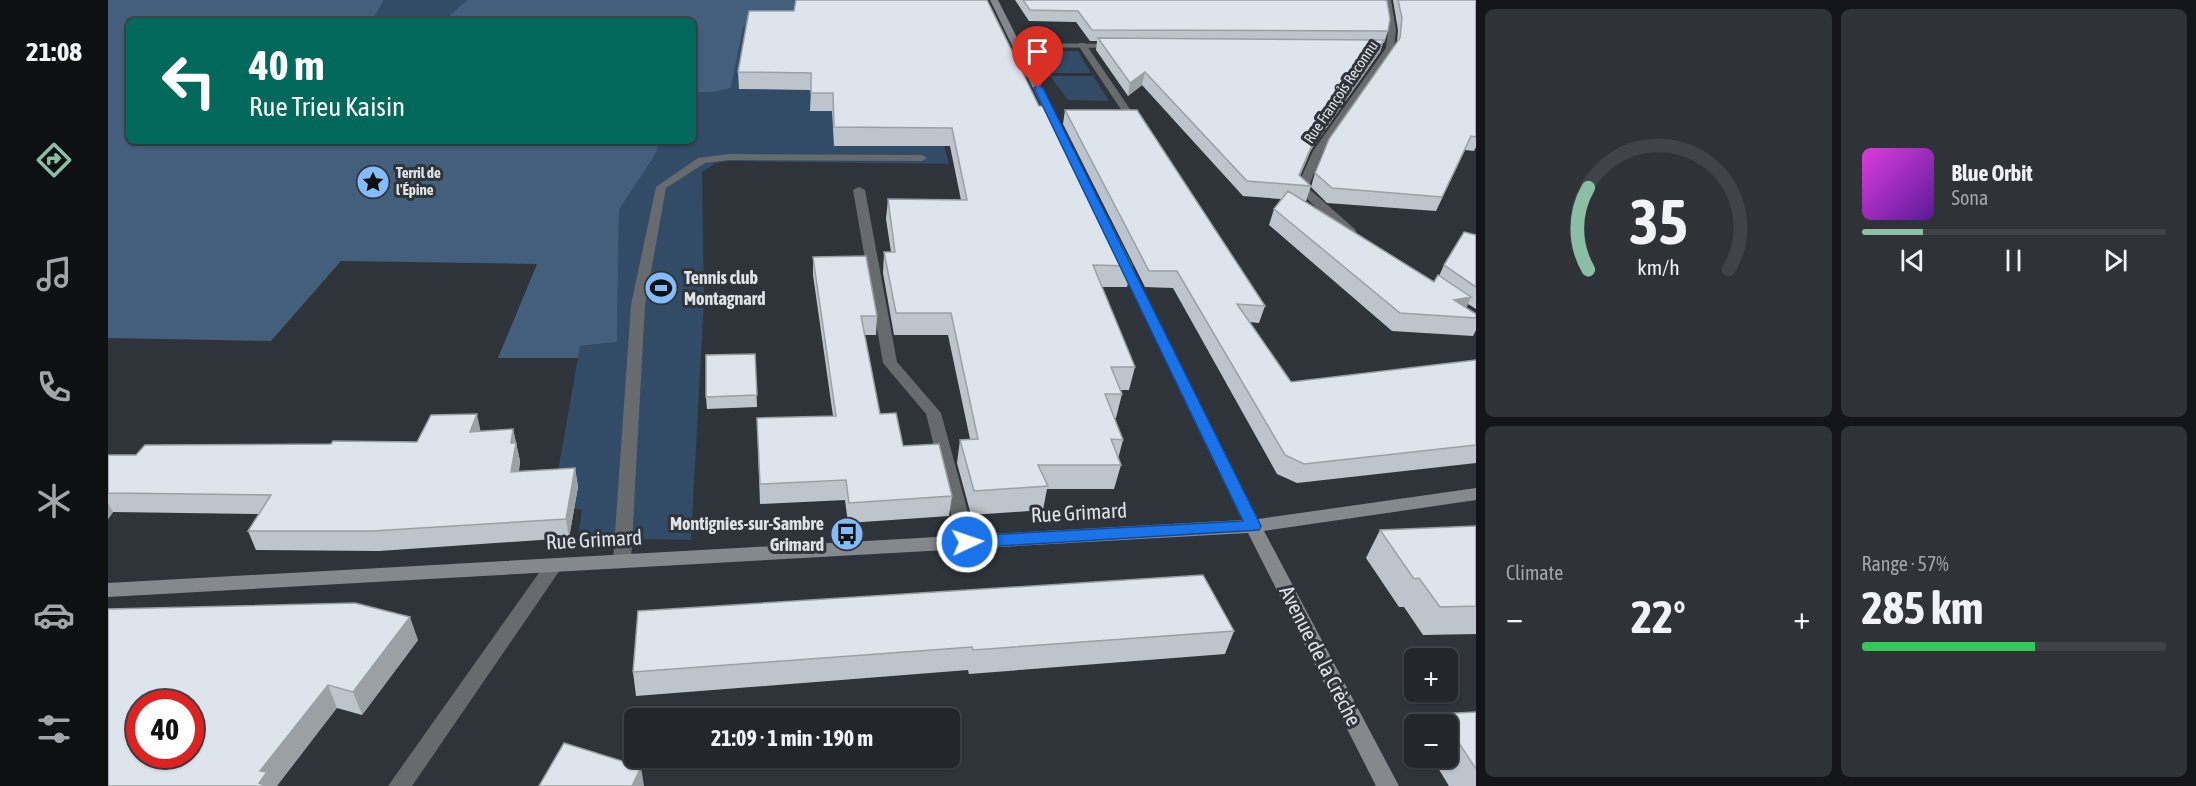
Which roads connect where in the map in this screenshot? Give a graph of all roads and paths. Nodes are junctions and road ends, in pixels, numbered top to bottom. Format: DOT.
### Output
graph roads {
  1 [pos="994,0"];
  2 [pos="1385,5"];
  3 [pos="1017,45"];
  4 [pos="1082,45"];
  5 [pos="1124,46"];
  6 [pos="1127,112"];
  7 [pos="1062,137"];
  8 [pos="922,158"];
  9 [pos="859,190"];
  10 [pos="1363,240"];
  11 [pos="1114,242"];
  12 [pos="1476,494"];
  13 [pos="1253,526"];
  14 [pos="967,542"];
  15 [pos="622,561"];
  16 [pos="554,565"];
  17 [pos="108,590"];
  18 [pos="399,786"];
  19 [pos="1388,786"];
  1 -- 3 [label="street"];
  2 -- 10 [label="street, Rue François Reconnu"];
  3 -- 4 [label="street"];
  3 -- 7 [label="street"];
  4 -- 5 [label="street"];
  4 -- 6 [label="street"];
  8 -- 15 [label="street"];
  9 -- 14 [label="street"];
  11 -- 13 [label="street, Avenue de la Crèche"];
  12 -- 13 [label="street, Rue Grimard"];
  13 -- 14 [label="street, Rue Grimard"];
  13 -- 19 [label="street, Avenue de la Crèche"];
  14 -- 15 [label="street, Rue Grimard"];
  15 -- 16 [label="street, Rue Grimard"];
  16 -- 17 [label="street, Rue Grimard"];
  16 -- 18 [label="street"];
}
